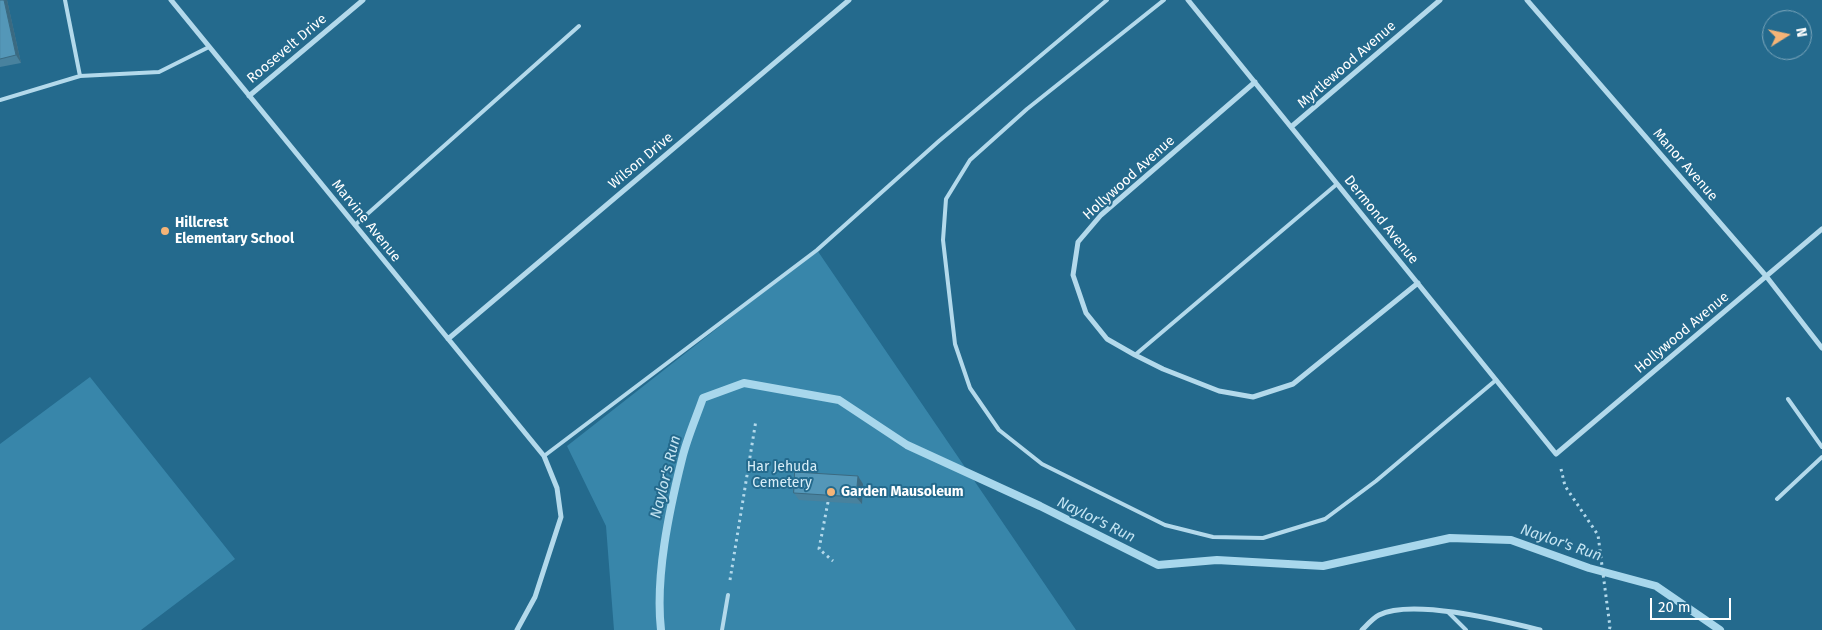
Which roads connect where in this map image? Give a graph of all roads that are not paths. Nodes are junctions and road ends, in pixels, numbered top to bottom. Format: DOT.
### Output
graph roads {
  1 [pos="65,0"];
  2 [pos="170,0"];
  3 [pos="363,0"];
  4 [pos="849,0"];
  5 [pos="1107,0"];
  6 [pos="1164,0"];
  7 [pos="1188,0"];
  8 [pos="1440,0"];
  9 [pos="1527,0"];
  10 [pos="579,26"];
  11 [pos="209,48"];
  12 [pos="80,76"];
  13 [pos="1255,82"];
  14 [pos="249,96"];
  15 [pos="0,100"];
  16 [pos="1291,127"];
  17 [pos="1337,184"];
  18 [pos="355,226"];
  19 [pos="1822,229"];
  20 [pos="1766,276"];
  21 [pos="1418,283"];
  22 [pos="448,339"];
  23 [pos="1822,348"];
  24 [pos="1135,355"];
  25 [pos="1496,380"];
  26 [pos="1788,399"];
  27 [pos="1822,446"];
  28 [pos="1556,454"];
  29 [pos="544,456"];
  30 [pos="1822,457"];
  31 [pos="1776,499"];
  32 [pos="728,595"];
  33 [pos="1448,612"];
  34 [pos="517,630"];
  35 [pos="722,630"];
  36 [pos="1362,630"];
  37 [pos="1466,630"];
  38 [pos="1540,630"];
  1 -- 12 [label="lane"];
  2 -- 11 [label="street, Marvine Avenue"];
  3 -- 14 [label="street, Roosevelt Drive"];
  4 -- 22 [label="street, Wilson Drive"];
  5 -- 29 [label="lane"];
  6 -- 25 [label="lane"];
  7 -- 13 [label="street, Dermond Avenue"];
  8 -- 16 [label="street, Myrtlewood Avenue"];
  9 -- 20 [label="street, Manor Avenue"];
  10 -- 18 [label="lane"];
  11 -- 12 [label="lane"];
  11 -- 14 [label="street, Marvine Avenue"];
  12 -- 15 [label="lane"];
  13 -- 16 [label="street, Dermond Avenue"];
  13 -- 24 [label="street, Hollywood Avenue"];
  14 -- 18 [label="street, Marvine Avenue"];
  16 -- 17 [label="street, Dermond Avenue"];
  17 -- 21 [label="street, Dermond Avenue"];
  17 -- 24 [label="lane"];
  18 -- 22 [label="street, Marvine Avenue"];
  19 -- 20 [label="street, Hollywood Avenue"];
  20 -- 23 [label="street, Manor Avenue"];
  20 -- 28 [label="street, Hollywood Avenue"];
  21 -- 24 [label="street, Hollywood Avenue"];
  21 -- 25 [label="street, Dermond Avenue"];
  22 -- 29 [label="street, Marvine Avenue"];
  25 -- 28 [label="street, Dermond Avenue"];
  26 -- 27 [label="lane"];
  29 -- 34 [label="street, Marvine Avenue"];
  30 -- 31 [label="lane"];
  32 -- 35 [label="lane"];
  33 -- 36 [label="street"];
  33 -- 37 [label="lane"];
  33 -- 38 [label="street"];
}
